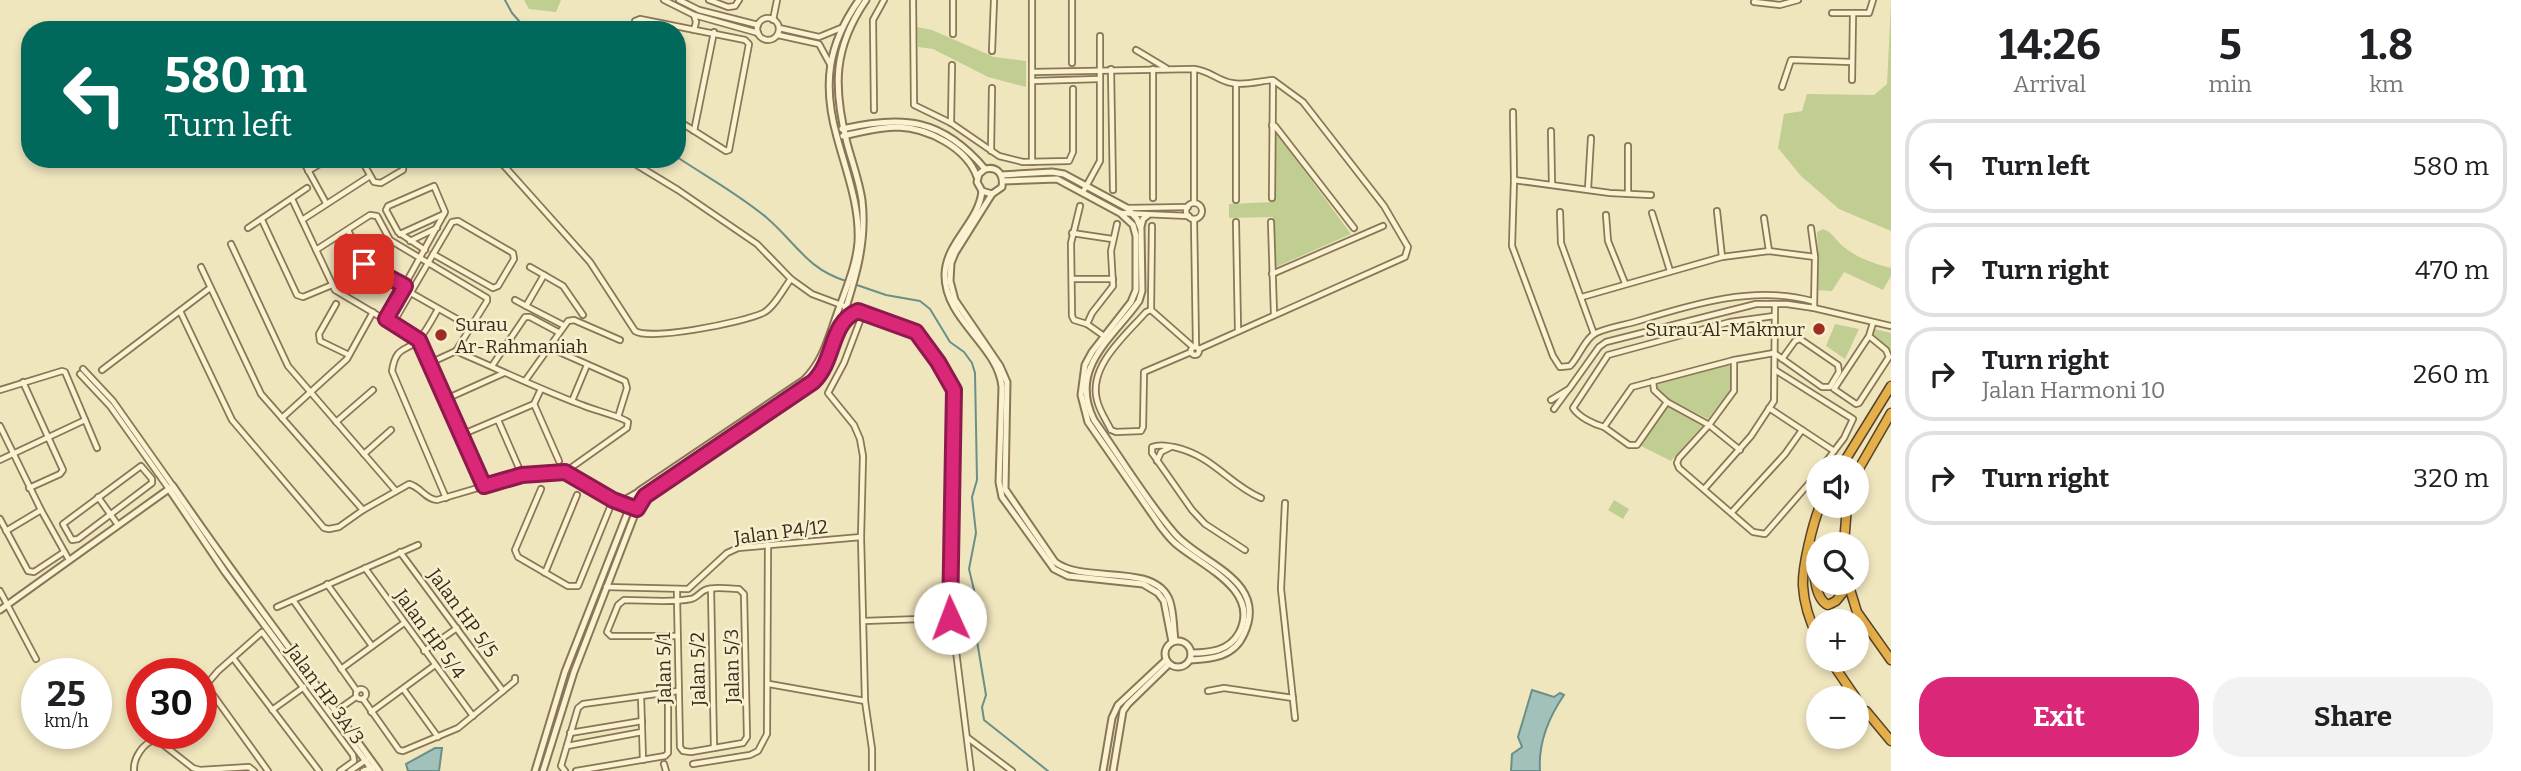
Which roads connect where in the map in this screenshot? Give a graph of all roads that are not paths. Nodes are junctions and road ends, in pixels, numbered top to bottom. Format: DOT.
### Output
graph roads {
  1 [pos="664,0"];
  2 [pos="679,0"];
  3 [pos="709,0"];
  4 [pos="739,0"];
  5 [pos="777,0"];
  6 [pos="859,0"];
  7 [pos="866,0"];
  8 [pos="884,0"];
  9 [pos="913,0"];
  10 [pos="953,0"];
  11 [pos="994,0"];
  12 [pos="1032,0"];
  13 [pos="1072,0"];
  14 [pos="1798,0"];
  15 [pos="1872,0"];
  16 [pos="1754,2"];
  17 [pos="1832,13"];
  18 [pos="694,15"];
  19 [pos="1853,15"];
  20 [pos="711,20"];
  21 [pos="773,20"];
  22 [pos="758,26"];
  23 [pos="779,28"];
  24 [pos="841,28"];
  25 [pos="686,29"];
  26 [pos="694,30"];
  27 [pos="701,30"];
  28 [pos="714,32"];
  29 [pos="758,33"];
  30 [pos="953,34"];
  31 [pos="778,35"];
  32 [pos="1100,36"];
  33 [pos="1136,50"];
  34 [pos="992,51"];
  35 [pos="1072,62"];
  36 [pos="1852,62"];
  37 [pos="830,64"];
  38 [pos="952,65"];
  39 [pos="1111,69"];
  40 [pos="1153,69"];
  41 [pos="1166,69"];
  42 [pos="1194,69"];
  43 [pos="1032,72"];
  44 [pos="1074,72"];
  45 [pos="1099,72"];
  46 [pos="1099,79"];
  47 [pos="1073,80"];
  48 [pos="1273,80"];
  49 [pos="1852,80"];
  50 [pos="1032,81"];
  51 [pos="1236,84"];
  52 [pos="992,88"];
  53 [pos="1782,88"];
  54 [pos="1073,89"];
  55 [pos="874,110"];
  56 [pos="1513,112"];
  57 [pos="841,115"];
  58 [pos="951,123"];
  59 [pos="1272,125"];
  60 [pos="686,126"];
  61 [pos="858,129"];
  62 [pos="694,131"];
  63 [pos="1551,131"];
  64 [pos="845,132"];
  65 [pos="836,134"];
  66 [pos="1591,138"];
  67 [pos="1628,146"];
  68 [pos="849,148"];
  69 [pos="991,152"];
  70 [pos="1032,162"];
  71 [pos="306,168"];
  72 [pos="313,168"];
  73 [pos="366,168"];
  74 [pos="403,168"];
  75 [pos="506,168"];
  76 [pos="642,168"];
  77 [pos="985,169"];
  78 [pos="308,171"];
  79 [pos="370,176"];
  80 [pos="978,177"];
  81 [pos="1002,178"];
  82 [pos="1514,180"];
  83 [pos="1552,185"];
  84 [pos="307,188"];
  85 [pos="1084,189"];
  86 [pos="1588,189"];
  87 [pos="1113,190"];
  88 [pos="982,191"];
  89 [pos="992,194"];
  90 [pos="1629,194"];
  91 [pos="1651,195"];
  92 [pos="1153,198"];
  93 [pos="1272,198"];
  94 [pos="292,199"];
  95 [pos="1236,200"];
  96 [pos="327,203"];
  97 [pos="1194,203"];
  98 [pos="1080,206"];
  99 [pos="1188,207"];
  100 [pos="1127,208"];
  101 [pos="1717,211"];
  102 [pos="1120,212"];
  103 [pos="1560,212"];
  104 [pos="445,213"];
  105 [pos="1652,213"];
  106 [pos="1134,215"];
  107 [pos="1148,215"];
  108 [pos="1606,215"];
  109 [pos="1192,217"];
  110 [pos="1764,218"];
  111 [pos="262,219"];
  112 [pos="302,220"];
  113 [pos="1236,222"];
  114 [pos="1271,222"];
  115 [pos="1116,224"];
  116 [pos="1152,226"];
  117 [pos="1383,226"];
  118 [pos="438,227"];
  119 [pos="248,228"];
  120 [pos="1354,228"];
  121 [pos="1811,228"];
  122 [pos="1141,229"];
  123 [pos="348,230"];
  124 [pos="1072,233"];
  125 [pos="400,234"];
  126 [pos="1112,239"];
  127 [pos="410,241"];
  128 [pos="231,244"];
  129 [pos="316,250"];
  130 [pos="425,250"];
  131 [pos="1769,251"];
  132 [pos="433,254"];
  133 [pos="1722,257"];
  134 [pos="1815,257"];
  135 [pos="422,258"];
  136 [pos="429,262"];
  137 [pos="201,267"];
  138 [pos="530,267"];
  139 [pos="855,270"];
  140 [pos="1670,271"];
  141 [pos="1272,274"];
  142 [pos="544,275"];
  143 [pos="791,279"];
  144 [pos="1072,279"];
  145 [pos="1112,279"];
  146 [pos="1625,284"];
  147 [pos="332,285"];
  148 [pos="405,286"];
  149 [pos="210,288"];
  150 [pos="411,293"];
  151 [pos="846,296"];
  152 [pos="1581,297"];
  153 [pos="516,300"];
  154 [pos="1812,300"];
  155 [pos="336,304"];
  156 [pos="1775,304"];
  157 [pos="843,305"];
  158 [pos="526,306"];
  159 [pos="1814,308"];
  160 [pos="438,309"];
  161 [pos="180,310"];
  162 [pos="859,311"];
  163 [pos="1148,311"];
  164 [pos="373,312"];
  165 [pos="1273,314"];
  166 [pos="583,316"];
  167 [pos="1774,316"];
  168 [pos="386,319"];
  169 [pos="841,322"];
  170 [pos="393,323"];
  171 [pos="1872,323"];
  172 [pos="1087,324"];
  173 [pos="563,325"];
  174 [pos="1891,326"];
  175 [pos="471,327"];
  176 [pos="1238,330"];
  177 [pos="558,332"];
  178 [pos="1594,334"];
  179 [pos="1104,336"];
  180 [pos="1194,336"];
  181 [pos="1869,336"];
  182 [pos="419,340"];
  183 [pos="620,340"];
  184 [pos="1186,340"];
  185 [pos="548,347"];
  186 [pos="1195,349"];
  187 [pos="456,351"];
  188 [pos="1774,353"];
  189 [pos="349,355"];
  190 [pos="1782,359"];
  191 [pos="1734,360"];
  192 [pos="430,363"];
  193 [pos="587,365"];
  194 [pos="492,367"];
  195 [pos="1774,369"];
  196 [pos="102,370"];
  197 [pos="82,372"];
  198 [pos="505,373"];
  199 [pos="23,382"];
  200 [pos="525,382"];
  201 [pos="1653,382"];
  202 [pos="1891,386"];
  203 [pos="541,389"];
  204 [pos="1569,389"];
  205 [pos="0,390"];
  206 [pos="373,390"];
  207 [pos="310,392"];
  208 [pos="446,399"];
  209 [pos="1551,400"];
  210 [pos="572,401"];
  211 [pos="1667,402"];
  212 [pos="534,404"];
  213 [pos="1769,408"];
  214 [pos="1554,409"];
  215 [pos="1891,413"];
  216 [pos="618,417"];
  217 [pos="282,418"];
  218 [pos="85,420"];
  219 [pos="498,420"];
  220 [pos="336,422"];
  221 [pos="1709,425"];
  222 [pos="0,426"];
  223 [pos="1604,427"];
  224 [pos="391,429"];
  225 [pos="1802,430"];
  226 [pos="461,435"];
  227 [pos="49,436"];
  228 [pos="1172,447"];
  229 [pos="97,448"];
  230 [pos="1740,450"];
  231 [pos="1834,451"];
  232 [pos="13,454"];
  233 [pos="364,454"];
  234 [pos="1831,455"];
  235 [pos="1848,455"];
  236 [pos="1867,455"];
  237 [pos="0,460"];
  238 [pos="559,461"];
  239 [pos="1157,461"];
  240 [pos="565,472"];
  241 [pos="522,475"];
  242 [pos="484,486"];
  243 [pos="1806,486"];
  244 [pos="171,487"];
  245 [pos="29,488"];
  246 [pos="1705,488"];
  247 [pos="541,489"];
  248 [pos="396,491"];
  249 [pos="639,491"];
  250 [pos="577,495"];
  251 [pos="98,497"];
  252 [pos="446,498"];
  253 [pos="1261,498"];
  254 [pos="613,500"];
  255 [pos="621,502"];
  256 [pos="1285,503"];
  257 [pos="634,507"];
  258 [pos="41,510"];
  259 [pos="363,510"];
  260 [pos="1732,512"];
  261 [pos="627,513"];
  262 [pos="111,515"];
  263 [pos="0,519"];
  264 [pos="118,525"];
  265 [pos="6,531"];
  266 [pos="861,537"];
  267 [pos="418,545"];
  268 [pos="768,545"];
  269 [pos="1245,550"];
  270 [pos="64,552"];
  271 [pos="400,552"];
  272 [pos="69,560"];
  273 [pos="1806,566"];
  274 [pos="365,568"];
  275 [pos="545,573"];
  276 [pos="327,584"];
  277 [pos="606,587"];
  278 [pos="677,589"];
  279 [pos="711,589"];
  280 [pos="0,591"];
  281 [pos="1819,595"];
  282 [pos="1840,595"];
  283 [pos="1853,595"];
  284 [pos="677,598"];
  285 [pos="293,600"];
  286 [pos="7,605"];
  287 [pos="277,607"];
  288 [pos="1808,609"];
  289 [pos="0,610"];
  290 [pos="950,618"];
  291 [pos="863,621"];
  292 [pos="404,623"];
  293 [pos="457,628"];
  294 [pos="676,636"];
  295 [pos="1173,641"];
  296 [pos="372,646"];
  297 [pos="424,651"];
  298 [pos="1190,656"];
  299 [pos="35,658"];
  300 [pos="233,658"];
  301 [pos="1891,660"];
  302 [pos="1167,662"];
  303 [pos="435,666"];
  304 [pos="341,669"];
  305 [pos="565,672"];
  306 [pos="573,672"];
  307 [pos="515,678"];
  308 [pos="769,684"];
  309 [pos="304,687"];
  310 [pos="404,690"];
  311 [pos="503,691"];
  312 [pos="678,691"];
  313 [pos="1208,691"];
  314 [pos="668,693"];
  315 [pos="359,696"];
  316 [pos="641,696"];
  317 [pos="1293,698"];
  318 [pos="865,701"];
  319 [pos="272,710"];
  320 [pos="371,712"];
  321 [pos="334,713"];
  322 [pos="1869,715"];
  323 [pos="472,716"];
  324 [pos="1295,718"];
  325 [pos="642,721"];
  326 [pos="642,732"];
  327 [pos="570,733"];
  328 [pos="438,737"];
  329 [pos="967,738"];
  330 [pos="1891,741"];
  331 [pos="566,746"];
  332 [pos="680,747"];
  333 [pos="714,748"];
  334 [pos="548,753"];
  335 [pos="367,759"];
  336 [pos="538,760"];
  337 [pos="643,760"];
  338 [pos="664,764"];
  339 [pos="693,764"];
  340 [pos="375,769"];
  341 [pos="134,771"];
  342 [pos="254,771"];
  343 [pos="268,771"];
  344 [pos="319,771"];
  345 [pos="340,771"];
  346 [pos="350,771"];
  347 [pos="362,771"];
  348 [pos="535,771"];
  349 [pos="543,771"];
  350 [pos="565,771"];
  351 [pos="576,771"];
  352 [pos="666,771"];
  353 [pos="872,771"];
  354 [pos="971,771"];
  355 [pos="1012,771"];
  356 [pos="1103,771"];
  357 [pos="1113,771"];
  1 -- 18 [label="street"];
  2 -- 22 [label="street"];
  3 -- 4 [label="street"];
  5 -- 21 [label="street"];
  6 -- 24 [label="street"];
  7 -- 57 [label="street"];
  8 -- 55 [label="street"];
  9 -- 58 [label="street"];
  10 -- 30 [label="street"];
  11 -- 34 [label="street"];
  12 -- 43 [label="street"];
  13 -- 35 [label="street"];
  14 -- 16 [label="street"];
  15 -- 19 [label="street"];
  17 -- 19 [label="street"];
  18 -- 20 [label="street"];
  18 -- 26 [label="street"];
  19 -- 36 [label="street"];
  20 -- 27 [label="street"];
  20 -- 29 [label="street"];
  21 -- 22 [label="street"];
  21 -- 23 [label="street"];
  22 -- 29 [label="street"];
  23 -- 24 [label="street"];
  23 -- 31 [label="street"];
  24 -- 37 [label="street"];
  25 -- 26 [label="street"];
  26 -- 27 [label="street"];
  27 -- 28 [label="street"];
  28 -- 62 [label="street"];
  28 -- 62 [label="street"];
  29 -- 31 [label="street"];
  31 -- 37 [label="street"];
  32 -- 45 [label="street"];
  33 -- 41 [label="street"];
  36 -- 49 [label="street"];
  36 -- 53 [label="street"];
  37 -- 65 [label="street"];
  38 -- 58 [label="street"];
  39 -- 40 [label="street"];
  39 -- 45 [label="street"];
  39 -- 87 [label="street"];
  40 -- 41 [label="street"];
  40 -- 92 [label="street"];
  41 -- 42 [label="street"];
  42 -- 51 [label="street"];
  42 -- 97 [label="street"];
  43 -- 44 [label="street"];
  43 -- 50 [label="street"];
  44 -- 45 [label="street"];
  44 -- 47 [label="street"];
  45 -- 46 [label="street"];
  46 -- 47 [label="street"];
  46 -- 85 [label="street"];
  47 -- 50 [label="street"];
  48 -- 51 [label="street"];
  48 -- 59 [label="street"];
  48 -- 165 [label="street"];
  50 -- 70 [label="street"];
  51 -- 95 [label="street"];
  52 -- 69 [label="street"];
  54 -- 70 [label="street"];
  56 -- 82 [label="street"];
  57 -- 61 [label="street"];
  57 -- 64 [label="street"];
  58 -- 69 [label="street"];
  59 -- 93 [label="street"];
  59 -- 120 [label="street"];
  60 -- 62 [label="street"];
  61 -- 64 [label="street"];
  61 -- 68 [label="street"];
  61 -- 77 [label="street"];
  61 -- 80 [label="street"];
  63 -- 83 [label="street"];
  64 -- 65 [label="street"];
  64 -- 68 [label="street"];
  65 -- 139 [label="street"];
  66 -- 86 [label="street"];
  67 -- 90 [label="street"];
  68 -- 139 [label="street"];
  69 -- 70 [label="street"];
  71 -- 78 [label="street"];
  72 -- 78 [label="street"];
  73 -- 79 [label="street"];
  74 -- 79 [label="street"];
  75 -- 143 [label="street"];
  76 -- 143 [label="street"];
  77 -- 80 [label="street"];
  77 -- 81 [label="street"];
  78 -- 96 [label="street"];
  79 -- 96 [label="street"];
  80 -- 88 [label="street"];
  81 -- 85 [label="street"];
  81 -- 89 [label="street"];
  82 -- 83 [label="street"];
  82 -- 178 [label="street"];
  83 -- 86 [label="street"];
  84 -- 94 [label="street"];
  85 -- 100 [label="street"];
  85 -- 102 [label="street"];
  86 -- 90 [label="street"];
  88 -- 89 [label="street"];
  88 -- 295 [label="street"];
  89 -- 295 [label="street"];
  90 -- 91 [label="street"];
  94 -- 111 [label="street"];
  94 -- 112 [label="street"];
  96 -- 112 [label="street"];
  97 -- 99 [label="street"];
  97 -- 109 [label="street"];
  98 -- 124 [label="street"];
  99 -- 100 [label="street"];
  99 -- 109 [label="street"];
  100 -- 106 [label="street"];
  101 -- 133 [label="street"];
  102 -- 106 [label="street"];
  102 -- 179 [label="street"];
  103 -- 152 [label="street"];
  104 -- 118 [label="street"];
  104 -- 125 [label="street"];
  104 -- 125 [label="street"];
  105 -- 140 [label="street"];
  106 -- 107 [label="street"];
  106 -- 122 [label="street"];
  107 -- 109 [label="street"];
  107 -- 122 [label="street"];
  108 -- 146 [label="street"];
  109 -- 180 [label="street"];
  110 -- 131 [label="street"];
  111 -- 119 [label="street"];
  111 -- 147 [label="street"];
  112 -- 129 [label="street"];
  113 -- 176 [label="street"];
  114 -- 141 [label="street"];
  115 -- 126 [label="street"];
  116 -- 163 [label="street"];
  117 -- 141 [label="street"];
  118 -- 127 [label="street"];
  118 -- 130 [label="street"];
  121 -- 134 [label="street"];
  122 -- 298 [label="street"];
  123 -- 129 [label="street"];
  123 -- 135 [label="street"];
  123 -- 148 [label="street"];
  124 -- 126 [label="street"];
  124 -- 144 [label="street"];
  125 -- 127 [label="street"];
  126 -- 145 [label="street"];
  127 -- 130 [label="street"];
  128 -- 207 [label="street"];
  129 -- 147 [label="street"];
  130 -- 135 [label="street"];
  131 -- 133 [label="street"];
  131 -- 134 [label="street"];
  132 -- 132 [label="street"];
  132 -- 136 [label="street"];
  133 -- 140 [label="street"];
  134 -- 154 [label="street"];
  135 -- 136 [label="street"];
  135 -- 148 [label="street"];
  136 -- 150 [label="street"];
  136 -- 175 [label="street"];
  137 -- 149 [label="street"];
  138 -- 142 [label="street"];
  139 -- 151 [label="street"];
  140 -- 146 [label="street"];
  141 -- 165 [label="street"];
  142 -- 158 [label="street"];
  142 -- 166 [label="street"];
  143 -- 157 [label="street"];
  144 -- 145 [label="street"];
  144 -- 172 [label="street"];
  145 -- 172 [label="street"];
  146 -- 152 [label="street"];
  147 -- 164 [label="street"];
  148 -- 168 [label="street"];
  149 -- 161 [label="street"];
  149 -- 217 [label="street"];
  150 -- 160 [label="street"];
  150 -- 170 [label="street"];
  151 -- 157 [label="street"];
  151 -- 162 [label="street"];
  152 -- 178 [label="street"];
  153 -- 158 [label="street"];
  154 -- 159 [label="street"];
  154 -- 178 [label="street"];
  155 -- 189 [label="street"];
  156 -- 159 [label="street"];
  156 -- 167 [label="street"];
  156 -- 204 [label="street"];
  157 -- 162 [label="street"];
  157 -- 169 [label="street"];
  157 -- 249 [label="street"];
  158 -- 173 [label="street"];
  159 -- 171 [label="street"];
  160 -- 175 [label="street"];
  160 -- 182 [label="street"];
  161 -- 196 [label="street"];
  161 -- 259 [label="street"];
  162 -- 169 [label="street"];
  162 -- 266 [label="street"];
  162 -- 290 [label="street"];
  163 -- 184 [label="street"];
  163 -- 186 [label="street"];
  164 -- 168 [label="street"];
  164 -- 189 [label="street"];
  165 -- 176 [label="street"];
  167 -- 188 [label="street"];
  167 -- 223 [label="street"];
  168 -- 170 [label="street"];
  169 -- 257 [label="street"];
  170 -- 182 [label="street"];
  171 -- 174 [label="street"];
  171 -- 181 [label="street"];
  172 -- 179 [label="street"];
  173 -- 177 [label="street"];
  173 -- 183 [label="street"];
  175 -- 187 [label="street"];
  176 -- 186 [label="street"];
  177 -- 185 [label="street"];
  177 -- 194 [label="street"];
  179 -- 298 [label="street"];
  180 -- 184 [label="street"];
  180 -- 186 [label="street"];
  181 -- 181 [label="street"];
  182 -- 192 [label="street"];
  182 -- 252 [label="street"];
  184 -- 186 [label="street"];
  185 -- 193 [label="street"];
  185 -- 200 [label="street"];
  187 -- 192 [label="street"];
  187 -- 194 [label="street"];
  188 -- 190 [label="street"];
  188 -- 191 [label="street"];
  188 -- 195 [label="street"];
  189 -- 207 [label="street"];
  190 -- 190 [label="street"];
  191 -- 201 [label="street"];
  191 -- 221 [label="street"];
  192 -- 208 [label="street"];
  193 -- 210 [label="street"];
  193 -- 216 [label="street"];
  194 -- 198 [label="street"];
  195 -- 213 [label="street"];
  195 -- 231 [label="street"];
  197 -- 244 [label="street"];
  198 -- 200 [label="street"];
  198 -- 208 [label="street"];
  199 -- 205 [label="street"];
  199 -- 218 [label="street"];
  199 -- 227 [label="street"];
  200 -- 203 [label="street"];
  201 -- 211 [label="street"];
  201 -- 223 [label="street"];
  202 -- 235 [label="highway"];
  203 -- 210 [label="street"];
  203 -- 212 [label="street"];
  204 -- 209 [label="street"];
  204 -- 214 [label="street"];
  206 -- 220 [label="street"];
  207 -- 217 [label="street"];
  207 -- 220 [label="street"];
  208 -- 226 [label="street"];
  210 -- 216 [label="street"];
  211 -- 221 [label="street"];
  211 -- 223 [label="street"];
  212 -- 219 [label="street"];
  212 -- 238 [label="street"];
  213 -- 225 [label="street"];
  213 -- 230 [label="street"];
  215 -- 236 [label="highway"];
  216 -- 240 [label="street"];
  217 -- 259 [label="street"];
  218 -- 227 [label="street"];
  218 -- 229 [label="street"];
  219 -- 226 [label="street"];
  219 -- 241 [label="street"];
  220 -- 233 [label="street"];
  221 -- 230 [label="street"];
  221 -- 246 [label="street"];
  222 -- 232 [label="street"];
  224 -- 233 [label="street"];
  225 -- 231 [label="street"];
  225 -- 260 [label="street"];
  226 -- 242 [label="street"];
  227 -- 232 [label="street"];
  227 -- 245 [label="street"];
  228 -- 239 [label="street"];
  228 -- 239 [label="street"];
  228 -- 253 [label="street"];
  230 -- 246 [label="street"];
  231 -- 234 [label="street"];
  232 -- 237 [label="street"];
  232 -- 245 [label="street"];
  233 -- 248 [label="street"];
  239 -- 269 [label="street"];
  240 -- 241 [label="street"];
  240 -- 254 [label="street"];
  241 -- 242 [label="street"];
  242 -- 252 [label="street"];
  243 -- 260 [label="street"];
  244 -- 264 [label="street"];
  244 -- 321 [label="street"];
  245 -- 258 [label="street"];
  246 -- 260 [label="street"];
  247 -- 275 [label="street"];
  248 -- 252 [label="street"];
  248 -- 259 [label="street"];
  249 -- 255 [label="street"];
  249 -- 257 [label="street"];
  250 -- 275 [label="street"];
  251 -- 262 [label="street"];
  251 -- 262 [label="street"];
  251 -- 262 [label="street"];
  254 -- 255 [label="street"];
  254 -- 275 [label="street"];
  255 -- 257 [label="street"];
  255 -- 261 [label="street"];
  256 -- 317 [label="street"];
  257 -- 261 [label="street"];
  257 -- 277 [label="street"];
  258 -- 265 [label="street"];
  258 -- 270 [label="street"];
  261 -- 305 [label="street"];
  262 -- 264 [label="street"];
  263 -- 265 [label="street"];
  264 -- 272 [label="street"];
  265 -- 270 [label="street"];
  266 -- 268 [label="street, Jalan P4/12"];
  266 -- 291 [label="street"];
  267 -- 271 [label="street"];
  268 -- 278 [label="street, Jalan P4/12"];
  268 -- 308 [label="street"];
  270 -- 272 [label="street"];
  271 -- 274 [label="street"];
  271 -- 293 [label="street, Jalan HP 5/5"];
  272 -- 286 [label="street"];
  273 -- 288 [label="highway"];
  274 -- 276 [label="street"];
  274 -- 292 [label="street, Jalan HP 5/4"];
  276 -- 285 [label="street"];
  276 -- 296 [label="street"];
  277 -- 278 [label="street"];
  277 -- 306 [label="street"];
  278 -- 284 [label="street, Jalan 5/1"];
  279 -- 284 [label="street, Jalan 5/3"];
  279 -- 333 [label="street, Jalan 5/2"];
  279 -- 333 [label="street, Jalan 5/3"];
  280 -- 286 [label="street"];
  281 -- 282 [label="highway"];
  283 -- 301 [label="highway"];
  284 -- 294 [label="street, Jalan 5/1"];
  284 -- 294 [label="street, Jalan 5/3"];
  285 -- 287 [label="street"];
  285 -- 304 [label="street"];
  286 -- 289 [label="street"];
  286 -- 299 [label="street"];
  290 -- 291 [label="street"];
  290 -- 329 [label="street"];
  291 -- 318 [label="street"];
  292 -- 296 [label="street"];
  292 -- 297 [label="street, Jalan HP 5/4"];
  293 -- 297 [label="street"];
  293 -- 311 [label="street, Jalan HP 5/5"];
  294 -- 312 [label="street, Jalan 5/1"];
  295 -- 298 [label="street"];
  295 -- 302 [label="street"];
  296 -- 304 [label="street"];
  297 -- 303 [label="street, Jalan HP 5/4"];
  298 -- 302 [label="street"];
  300 -- 309 [label="street, Jalan HP 3A/3"];
  300 -- 319 [label="street"];
  300 -- 343 [label="street"];
  302 -- 356 [label="street"];
  302 -- 357 [label="street"];
  303 -- 310 [label="street"];
  303 -- 323 [label="street, Jalan HP 5/4"];
  304 -- 315 [label="street"];
  305 -- 306 [label="street"];
  305 -- 336 [label="street"];
  306 -- 334 [label="street"];
  307 -- 311 [label="street"];
  308 -- 318 [label="street"];
  308 -- 339 [label="street"];
  309 -- 319 [label="street"];
  309 -- 345 [label="street, Jalan HP 3A/3"];
  310 -- 320 [label="street"];
  310 -- 328 [label="street"];
  311 -- 323 [label="street"];
  312 -- 314 [label="street"];
  312 -- 332 [label="street, Jalan 5/1"];
  313 -- 317 [label="street"];
  314 -- 316 [label="street"];
  314 -- 337 [label="street"];
  315 -- 320 [label="street"];
  315 -- 321 [label="street"];
  316 -- 325 [label="street"];
  316 -- 327 [label="street"];
  317 -- 324 [label="street"];
  318 -- 353 [label="street"];
  319 -- 344 [label="street"];
  320 -- 328 [label="street"];
  321 -- 335 [label="street"];
  322 -- 330 [label="highway"];
  323 -- 328 [label="street"];
  325 -- 326 [label="street"];
  325 -- 327 [label="street"];
  326 -- 331 [label="street"];
  326 -- 337 [label="street"];
  327 -- 331 [label="street"];
  329 -- 354 [label="street"];
  329 -- 355 [label="street"];
  331 -- 350 [label="street"];
  332 -- 333 [label="street, Jalan 5/3"];
  334 -- 336 [label="street"];
  334 -- 349 [label="street"];
  335 -- 340 [label="street"];
  335 -- 346 [label="street"];
  336 -- 348 [label="street"];
  336 -- 349 [label="street"];
  337 -- 351 [label="street"];
  338 -- 352 [label="street"];
  340 -- 347 [label="street"];
  341 -- 342 [label="street"];
}
